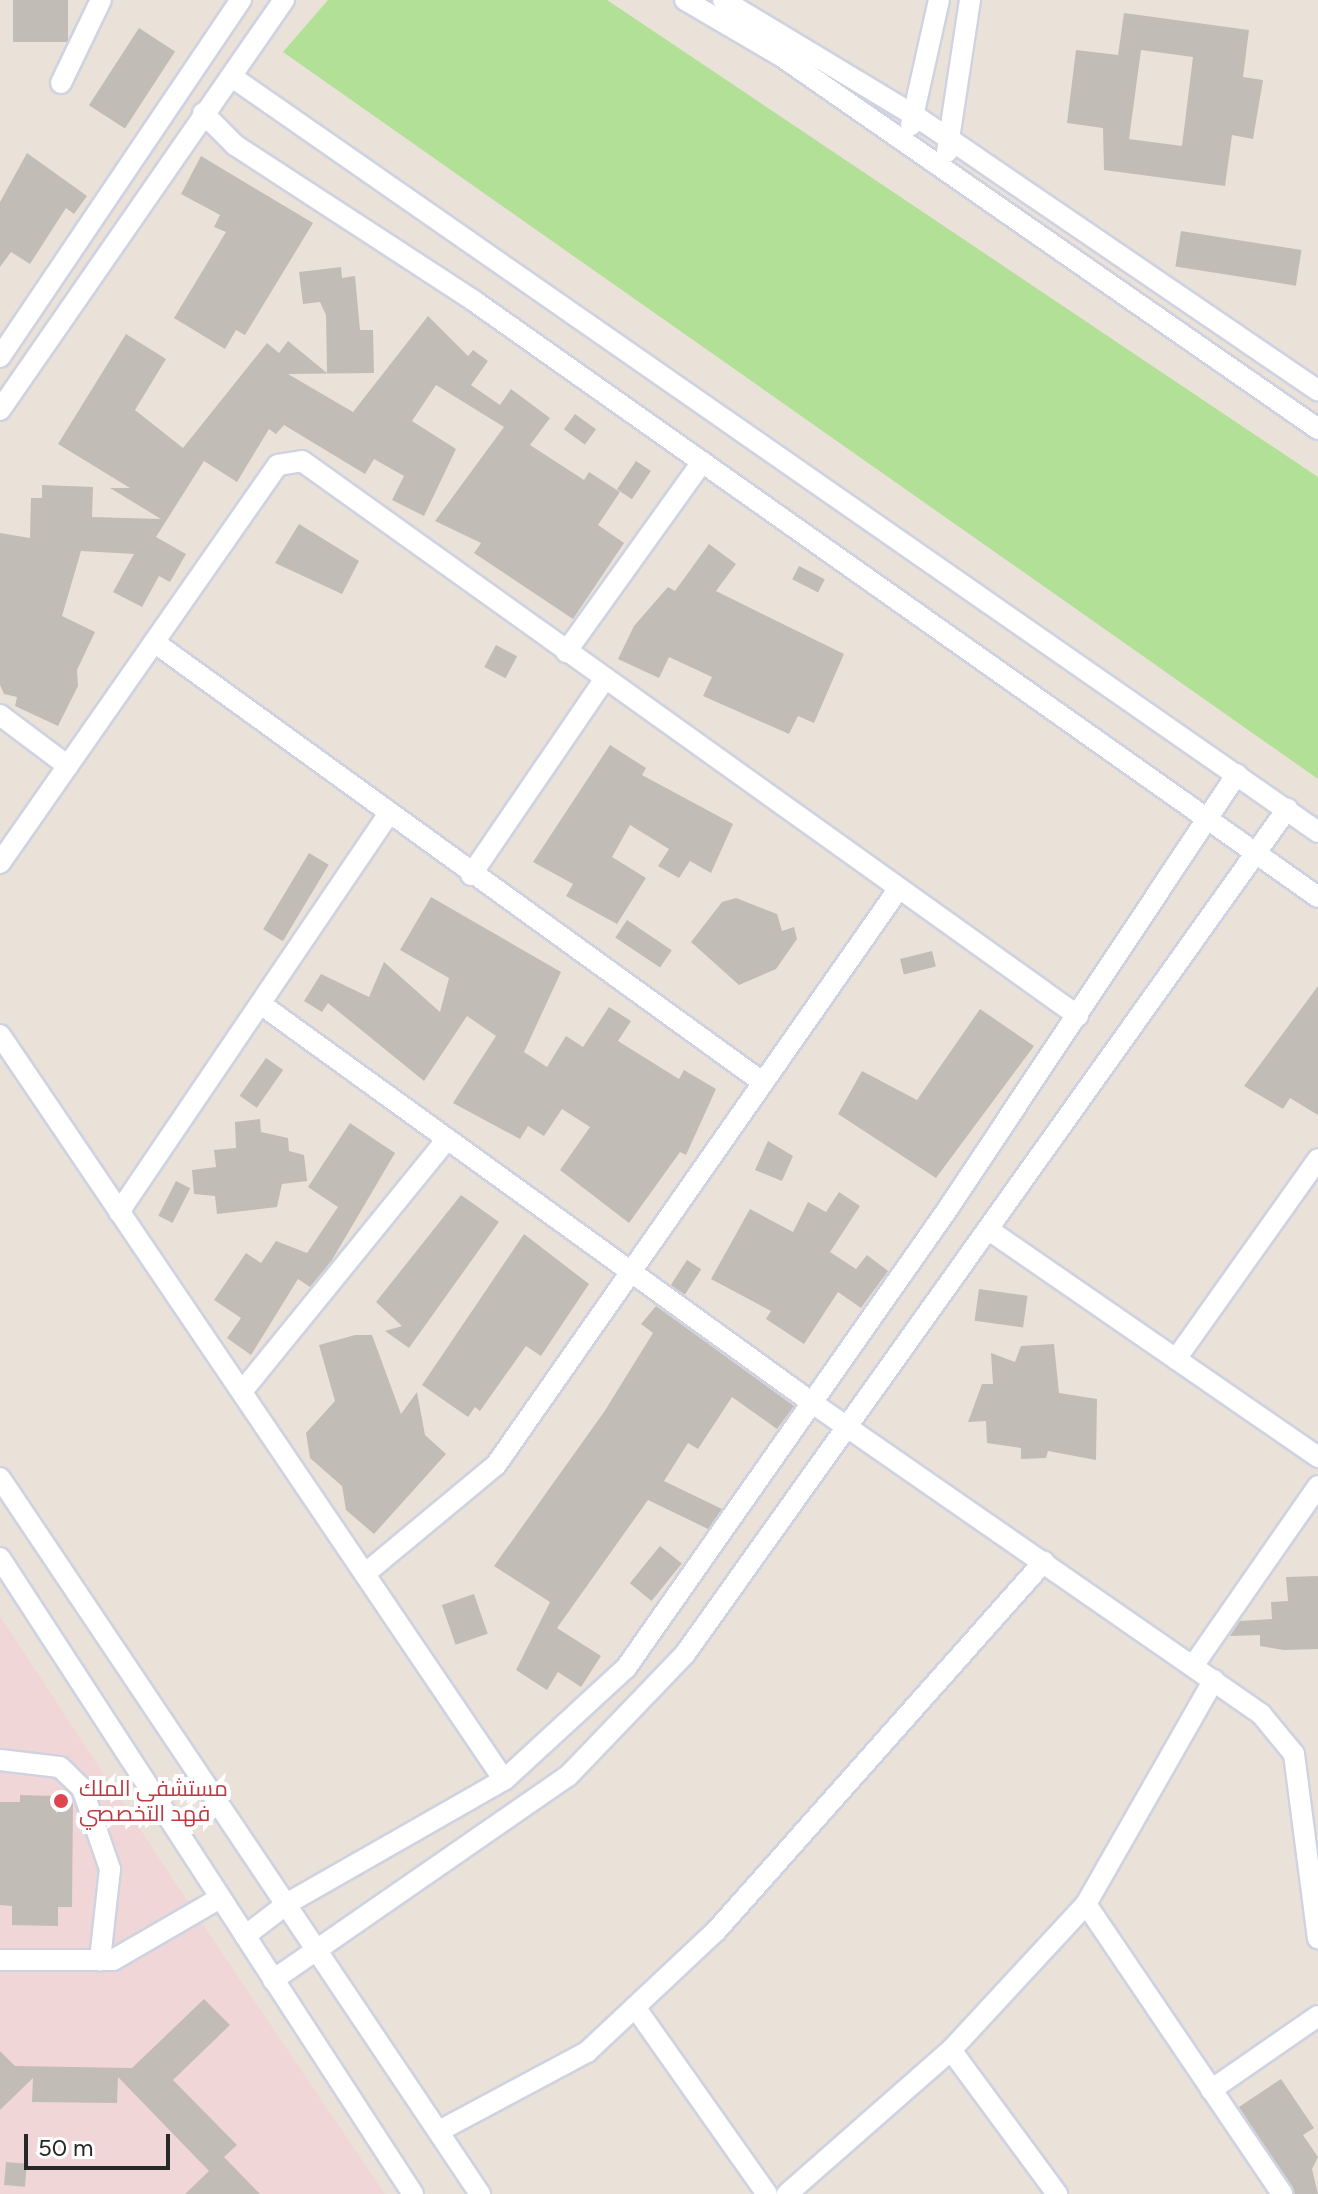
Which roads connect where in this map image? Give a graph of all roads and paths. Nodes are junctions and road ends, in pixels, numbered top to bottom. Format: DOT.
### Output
graph roads {
  1 [pos="101,0"];
  2 [pos="241,0"];
  3 [pos="284,0"];
  4 [pos="685,0"];
  5 [pos="723,0"];
  6 [pos="939,0"];
  7 [pos="970,0"];
  8 [pos="235,79"];
  9 [pos="61,83"];
  10 [pos="203,113"];
  11 [pos="914,115"];
  12 [pos="949,141"];
  13 [pos="907,143"];
  14 [pos="944,168"];
  15 [pos="0,357"];
  16 [pos="1318,391"];
  17 [pos="0,410"];
  18 [pos="1318,429"];
  19 [pos="702,462"];
  20 [pos="154,642"];
  21 [pos="566,652"];
  22 [pos="604,680"];
  23 [pos="0,715"];
  24 [pos="68,766"];
  25 [pos="1237,774"];
  26 [pos="1287,809"];
  27 [pos="388,815"];
  28 [pos="1210,820"];
  29 [pos="1318,832"];
  30 [pos="1256,853"];
  31 [pos="0,863"];
  32 [pos="471,875"];
  33 [pos="897,891"];
  34 [pos="1318,897"];
  35 [pos="262,1005"];
  36 [pos="1078,1016"];
  37 [pos="0,1035"];
  38 [pos="761,1081"];
  39 [pos="447,1139"];
  40 [pos="1317,1163"];
  41 [pos="119,1212"];
  42 [pos="989,1230"];
  43 [pos="627,1269"];
  44 [pos="1176,1359"];
  45 [pos="244,1389"];
  46 [pos="811,1402"];
  47 [pos="850,1425"];
  48 [pos="1318,1457"];
  49 [pos="0,1478"];
  50 [pos="1318,1486"];
  51 [pos="0,1558"];
  52 [pos="1044,1561"];
  53 [pos="367,1572"];
  54 [pos="1193,1666"];
  55 [pos="1214,1680"];
  56 [pos="0,1760"];
  57 [pos="504,1780"];
  58 [pos="220,1898"];
  59 [pos="288,1903"];
  60 [pos="1086,1904"];
  61 [pos="245,1936"];
  62 [pos="1318,1938"];
  63 [pos="316,1946"];
  64 [pos="0,1960"];
  65 [pos="100,1960"];
  66 [pos="273,1980"];
  67 [pos="635,2007"];
  68 [pos="1318,2016"];
  69 [pos="951,2050"];
  70 [pos="1211,2090"];
  71 [pos="439,2131"];
  72 [pos="413,2194"];
  73 [pos="480,2194"];
  74 [pos="767,2194"];
  75 [pos="787,2194"];
  76 [pos="1057,2194"];
  77 [pos="1282,2194"];
  1 -- 9 [label="street"];
  2 -- 15 [label="street"];
  3 -- 8 [label="street"];
  4 -- 13 [label="street"];
  5 -- 11 [label="street"];
  6 -- 11 [label="street"];
  7 -- 12 [label="street"];
  8 -- 10 [label="street"];
  8 -- 25 [label="street"];
  10 -- 17 [label="street"];
  10 -- 19 [label="street"];
  11 -- 12 [label="street"];
  11 -- 13 [label="street"];
  12 -- 14 [label="street"];
  12 -- 16 [label="street"];
  13 -- 14 [label="street"];
  14 -- 18 [label="street"];
  19 -- 21 [label="street"];
  19 -- 28 [label="street"];
  20 -- 21 [label="street"];
  20 -- 24 [label="street"];
  20 -- 27 [label="street"];
  21 -- 22 [label="street"];
  22 -- 32 [label="street"];
  22 -- 33 [label="street"];
  23 -- 24 [label="street"];
  24 -- 31 [label="street"];
  25 -- 26 [label="street"];
  25 -- 28 [label="street"];
  26 -- 29 [label="street"];
  26 -- 30 [label="street"];
  27 -- 32 [label="street"];
  27 -- 35 [label="street"];
  28 -- 30 [label="street"];
  28 -- 36 [label="street"];
  30 -- 34 [label="street"];
  30 -- 42 [label="street"];
  32 -- 38 [label="street"];
  33 -- 36 [label="street"];
  33 -- 38 [label="street"];
  35 -- 39 [label="street"];
  35 -- 41 [label="street"];
  36 -- 46 [label="street"];
  37 -- 41 [label="street"];
  38 -- 43 [label="street"];
  39 -- 43 [label="street"];
  39 -- 45 [label="street"];
  40 -- 44 [label="street"];
  41 -- 45 [label="street"];
  42 -- 44 [label="street"];
  42 -- 47 [label="street"];
  43 -- 46 [label="street"];
  43 -- 53 [label="street"];
  44 -- 48 [label="street"];
  45 -- 53 [label="street"];
  46 -- 47 [label="street"];
  46 -- 57 [label="street"];
  47 -- 52 [label="street"];
  47 -- 63 [label="street"];
  49 -- 59 [label="street"];
  50 -- 54 [label="street"];
  51 -- 58 [label="street"];
  52 -- 54 [label="street"];
  52 -- 67 [label="street"];
  53 -- 57 [label="street"];
  54 -- 55 [label="street"];
  55 -- 60 [label="street"];
  55 -- 62 [label="street"];
  56 -- 65 [label="street"];
  57 -- 59 [label="street"];
  58 -- 61 [label="street"];
  58 -- 65 [label="street"];
  59 -- 61 [label="street"];
  59 -- 63 [label="street"];
  60 -- 69 [label="street"];
  60 -- 70 [label="street"];
  61 -- 66 [label="street"];
  63 -- 66 [label="street"];
  63 -- 71 [label="street"];
  64 -- 65 [label="street"];
  66 -- 72 [label="street"];
  67 -- 71 [label="street"];
  67 -- 74 [label="street"];
  68 -- 70 [label="street"];
  69 -- 75 [label="street"];
  69 -- 76 [label="street"];
  70 -- 77 [label="street"];
  71 -- 73 [label="street"];
}
